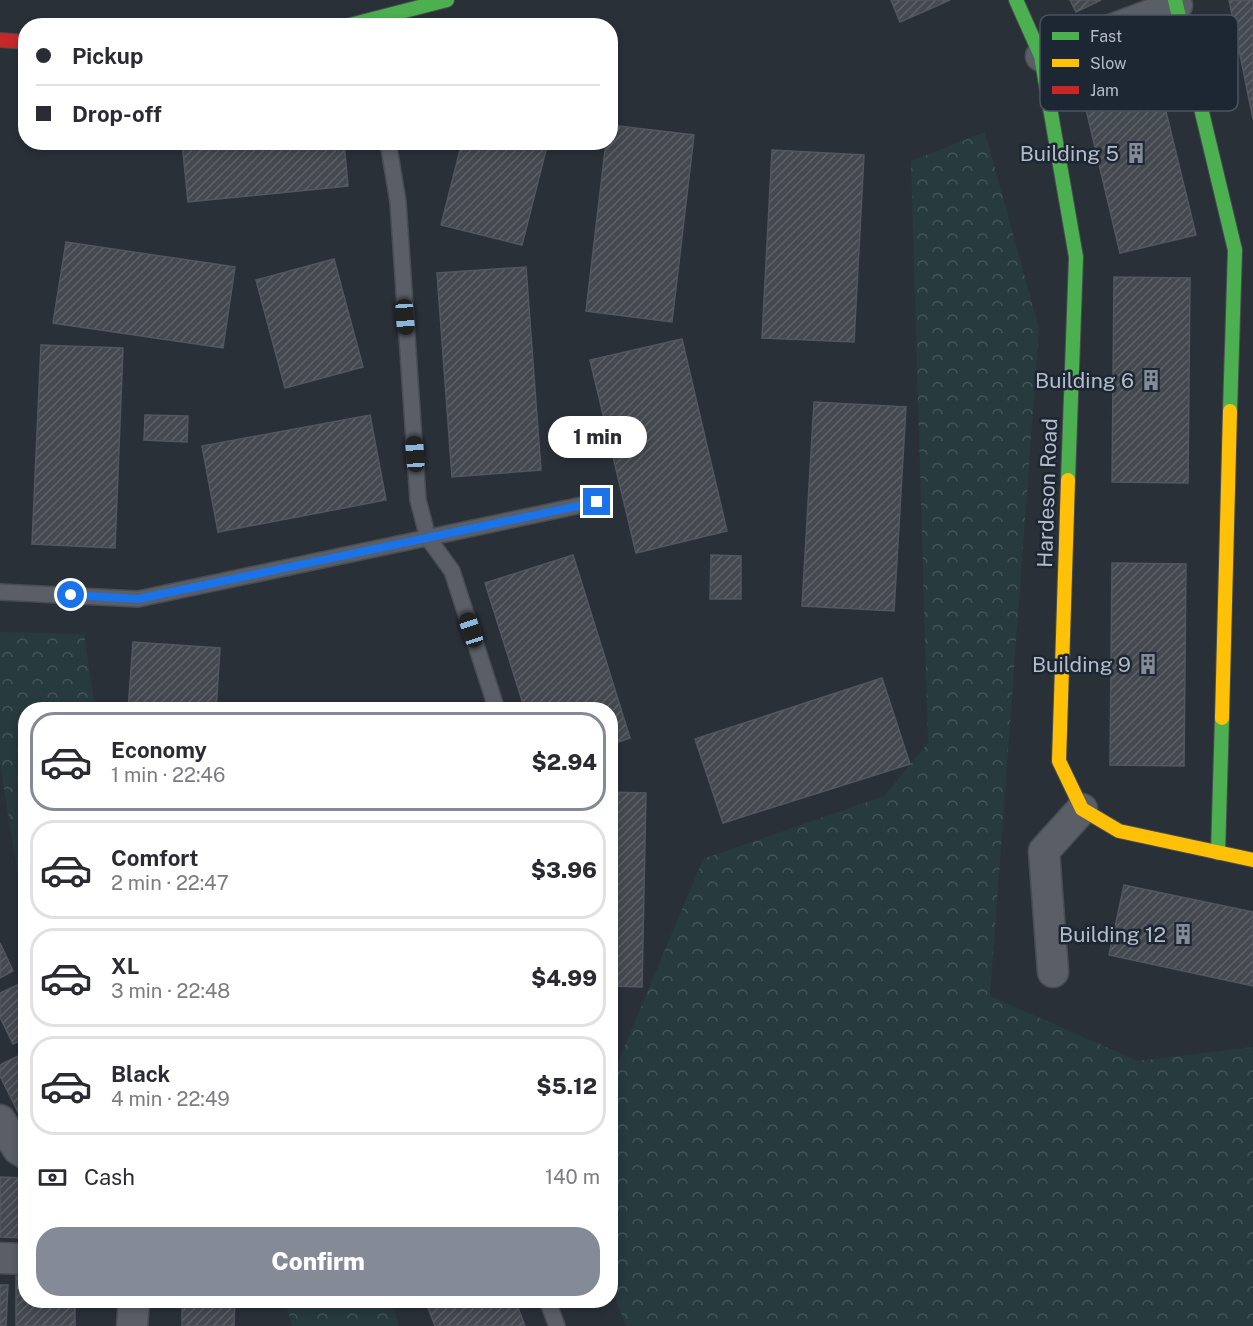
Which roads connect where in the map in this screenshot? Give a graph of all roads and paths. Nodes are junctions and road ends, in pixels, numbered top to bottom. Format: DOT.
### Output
graph roads {
  1 [pos="447,0"];
  2 [pos="1016,0"];
  3 [pos="1176,3"];
  4 [pos="1145,15"];
  5 [pos="388,18"];
  6 [pos="0,40"];
  7 [pos="18,41"];
  8 [pos="1040,54"];
  9 [pos="1051,111"];
  10 [pos="1201,111"];
  11 [pos="389,150"];
  12 [pos="597,502"];
  13 [pos="428,538"];
  14 [pos="0,592"];
  15 [pos="494,702"];
  16 [pos="1082,809"];
  17 [pos="1218,853"];
  18 [pos="1253,860"];
  19 [pos="1053,972"];
  20 [pos="0,1120"];
  21 [pos="18,1149"];
  22 [pos="0,1258"];
  23 [pos="18,1259"];
  24 [pos="133,1308"];
  25 [pos="550,1308"];
  26 [pos="132,1326"];
  27 [pos="556,1326"];
  1 -- 5 [label="street"];
  2 -- 8 [label="street, Hardeson Road"];
  3 -- 4 [label="street"];
  6 -- 7 [label="street"];
  9 -- 16 [label="street, Hardeson Road"];
  10 -- 17 [label="street"];
  11 -- 13 [label="lane"];
  12 -- 13 [label="lane"];
  13 -- 14 [label="lane"];
  13 -- 15 [label="lane"];
  16 -- 17 [label="street"];
  16 -- 19 [label="street"];
  17 -- 18 [label="street"];
  20 -- 21 [label="street"];
  22 -- 23 [label="street"];
  24 -- 26 [label="street"];
  25 -- 27 [label="lane"];
}
